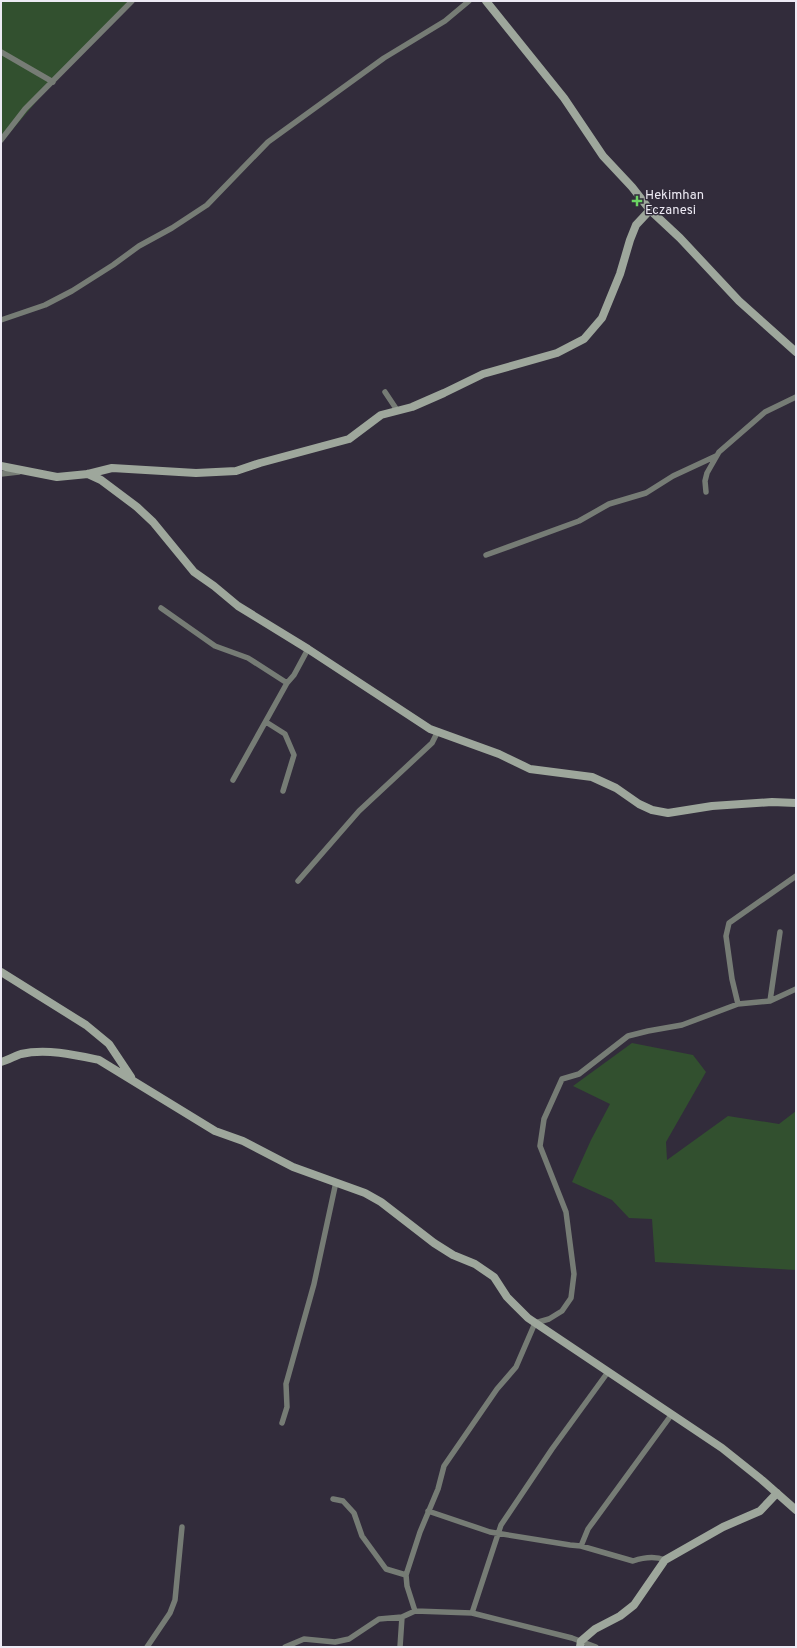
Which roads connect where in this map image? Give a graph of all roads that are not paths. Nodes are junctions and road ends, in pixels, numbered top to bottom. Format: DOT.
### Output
graph roads {
  1 [pos="132,1"];
  2 [pos="469,1"];
  3 [pos="486,1"];
  4 [pos="1,52"];
  5 [pos="53,82"];
  6 [pos="1,140"];
  7 [pos="650,210"];
  8 [pos="1,320"];
  9 [pos="796,352"];
  10 [pos="385,392"];
  11 [pos="796,398"];
  12 [pos="398,410"];
  13 [pos="716,456"];
  14 [pos="1,466"];
  15 [pos="23,472"];
  16 [pos="1,474"];
  17 [pos="88,474"];
  18 [pos="706,492"];
  19 [pos="486,555"];
  20 [pos="161,608"];
  21 [pos="308,649"];
  22 [pos="287,683"];
  23 [pos="266,722"];
  24 [pos="438,732"];
  25 [pos="233,780"];
  26 [pos="283,791"];
  27 [pos="796,803"];
  28 [pos="796,876"];
  29 [pos="298,881"];
  30 [pos="780,932"];
  31 [pos="1,972"];
  32 [pos="796,989"];
  33 [pos="770,1001"];
  34 [pos="738,1004"];
  35 [pos="1,1062"];
  36 [pos="133,1080"];
  37 [pos="336,1182"];
  38 [pos="535,1323"];
  39 [pos="608,1372"];
  40 [pos="672,1414"];
  41 [pos="282,1423"];
  42 [pos="777,1493"];
  43 [pos="333,1499"];
  44 [pos="796,1510"];
  45 [pos="428,1511"];
  46 [pos="182,1526"];
  47 [pos="498,1533"];
  48 [pos="581,1546"];
  49 [pos="664,1560"];
  50 [pos="406,1575"];
  51 [pos="415,1611"];
  52 [pos="472,1613"];
  53 [pos="402,1617"];
  54 [pos="581,1644"];
  55 [pos="147,1647"];
  56 [pos="284,1647"];
  57 [pos="400,1647"];
  58 [pos="596,1647"];
  1 -- 5 [label="street"];
  2 -- 8 [label="street"];
  3 -- 7 [label="street"];
  4 -- 5 [label="street"];
  5 -- 6 [label="street"];
  7 -- 9 [label="street"];
  7 -- 12 [label="street"];
  10 -- 12 [label="street"];
  11 -- 13 [label="street"];
  12 -- 17 [label="street"];
  13 -- 18 [label="street"];
  13 -- 19 [label="street"];
  14 -- 15 [label="street"];
  15 -- 16 [label="street"];
  15 -- 17 [label="street"];
  17 -- 21 [label="street"];
  20 -- 22 [label="street"];
  21 -- 22 [label="street"];
  21 -- 24 [label="street"];
  22 -- 23 [label="street"];
  23 -- 25 [label="street"];
  23 -- 26 [label="street"];
  24 -- 27 [label="street"];
  24 -- 29 [label="street"];
  28 -- 34 [label="street"];
  30 -- 33 [label="street"];
  31 -- 36 [label="street"];
  32 -- 33 [label="street"];
  33 -- 34 [label="street"];
  34 -- 38 [label="street"];
  35 -- 36 [label="street"];
  36 -- 37 [label="street"];
  37 -- 38 [label="street"];
  37 -- 41 [label="street"];
  38 -- 39 [label="street"];
  38 -- 45 [label="street"];
  39 -- 40 [label="street"];
  39 -- 47 [label="street"];
  40 -- 42 [label="street"];
  40 -- 48 [label="street"];
  42 -- 44 [label="street"];
  42 -- 49 [label="street"];
  43 -- 50 [label="street"];
  45 -- 47 [label="street"];
  45 -- 50 [label="street"];
  46 -- 55 [label="street"];
  47 -- 48 [label="street"];
  47 -- 52 [label="street"];
  48 -- 49 [label="street"];
  49 -- 54 [label="street"];
  50 -- 51 [label="street"];
  51 -- 52 [label="street"];
  51 -- 53 [label="street"];
  52 -- 54 [label="street"];
  53 -- 56 [label="street"];
  53 -- 57 [label="street"];
  54 -- 58 [label="street"];
}
